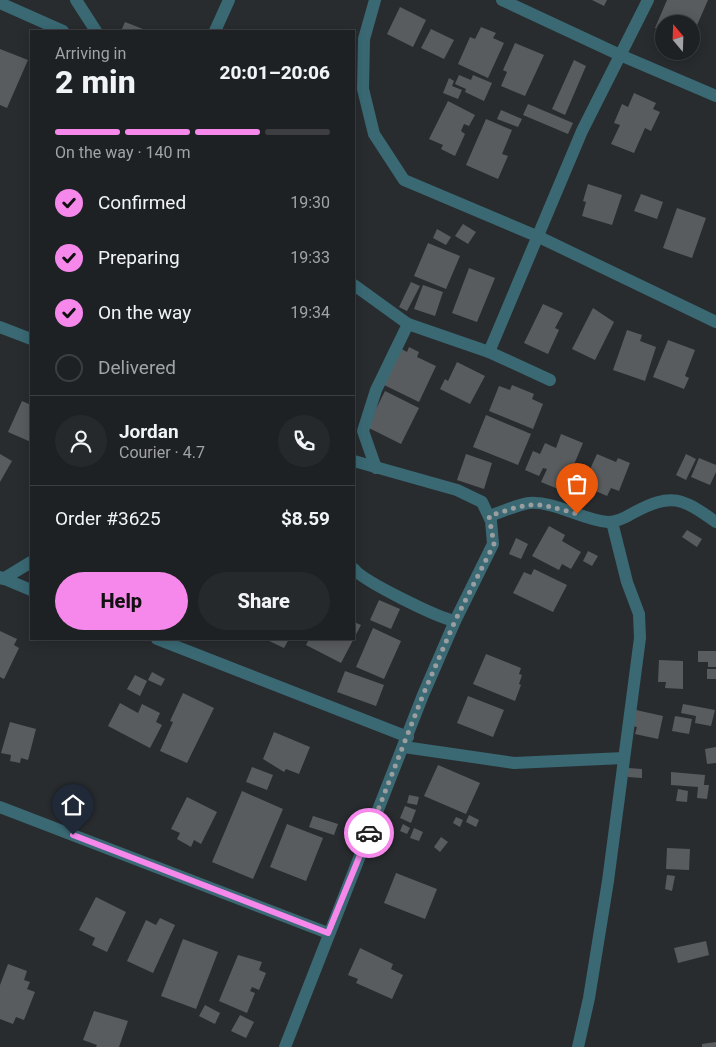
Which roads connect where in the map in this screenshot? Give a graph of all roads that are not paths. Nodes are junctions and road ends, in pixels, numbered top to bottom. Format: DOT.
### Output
graph roads {
  1 [pos="76,0"];
  2 [pos="228,0"];
  3 [pos="375,0"];
  4 [pos="502,0"];
  5 [pos="648,0"];
  6 [pos="0,3"];
  7 [pos="61,30"];
  8 [pos="95,30"];
  9 [pos="215,30"];
  10 [pos="620,55"];
  11 [pos="716,96"];
  12 [pos="539,238"];
  13 [pos="355,286"];
  14 [pos="716,322"];
  15 [pos="408,324"];
  16 [pos="0,327"];
  17 [pos="30,339"];
  18 [pos="489,352"];
  19 [pos="550,380"];
  20 [pos="355,461"];
  21 [pos="376,468"];
  22 [pos="489,516"];
  23 [pos="612,522"];
  24 [pos="716,522"];
  25 [pos="30,563"];
  26 [pos="355,570"];
  27 [pos="2,578"];
  28 [pos="30,590"];
  29 [pos="455,621"];
  30 [pos="159,640"];
  31 [pos="406,742"];
  32 [pos="624,758"];
  33 [pos="0,807"];
  34 [pos="328,933"];
  35 [pos="285,1047"];
  36 [pos="578,1047"];
  1 -- 8 [label="street"];
  2 -- 9 [label="street"];
  3 -- 12 [label="street"];
  4 -- 10 [label="street"];
  5 -- 10 [label="street"];
  6 -- 7 [label="street"];
  10 -- 11 [label="street"];
  10 -- 12 [label="street"];
  12 -- 14 [label="street"];
  12 -- 18 [label="street"];
  13 -- 15 [label="street"];
  15 -- 18 [label="street"];
  15 -- 21 [label="street"];
  16 -- 17 [label="street"];
  18 -- 19 [label="street"];
  20 -- 21 [label="street"];
  21 -- 22 [label="street"];
  22 -- 23 [label="street"];
  22 -- 29 [label="street"];
  23 -- 24 [label="street"];
  23 -- 32 [label="street"];
  25 -- 27 [label="street"];
  26 -- 29 [label="street"];
  27 -- 28 [label="street"];
  29 -- 31 [label="street"];
  30 -- 31 [label="street"];
  31 -- 32 [label="street"];
  31 -- 34 [label="street"];
  32 -- 36 [label="street"];
  33 -- 34 [label="street"];
  34 -- 35 [label="street"];
}
